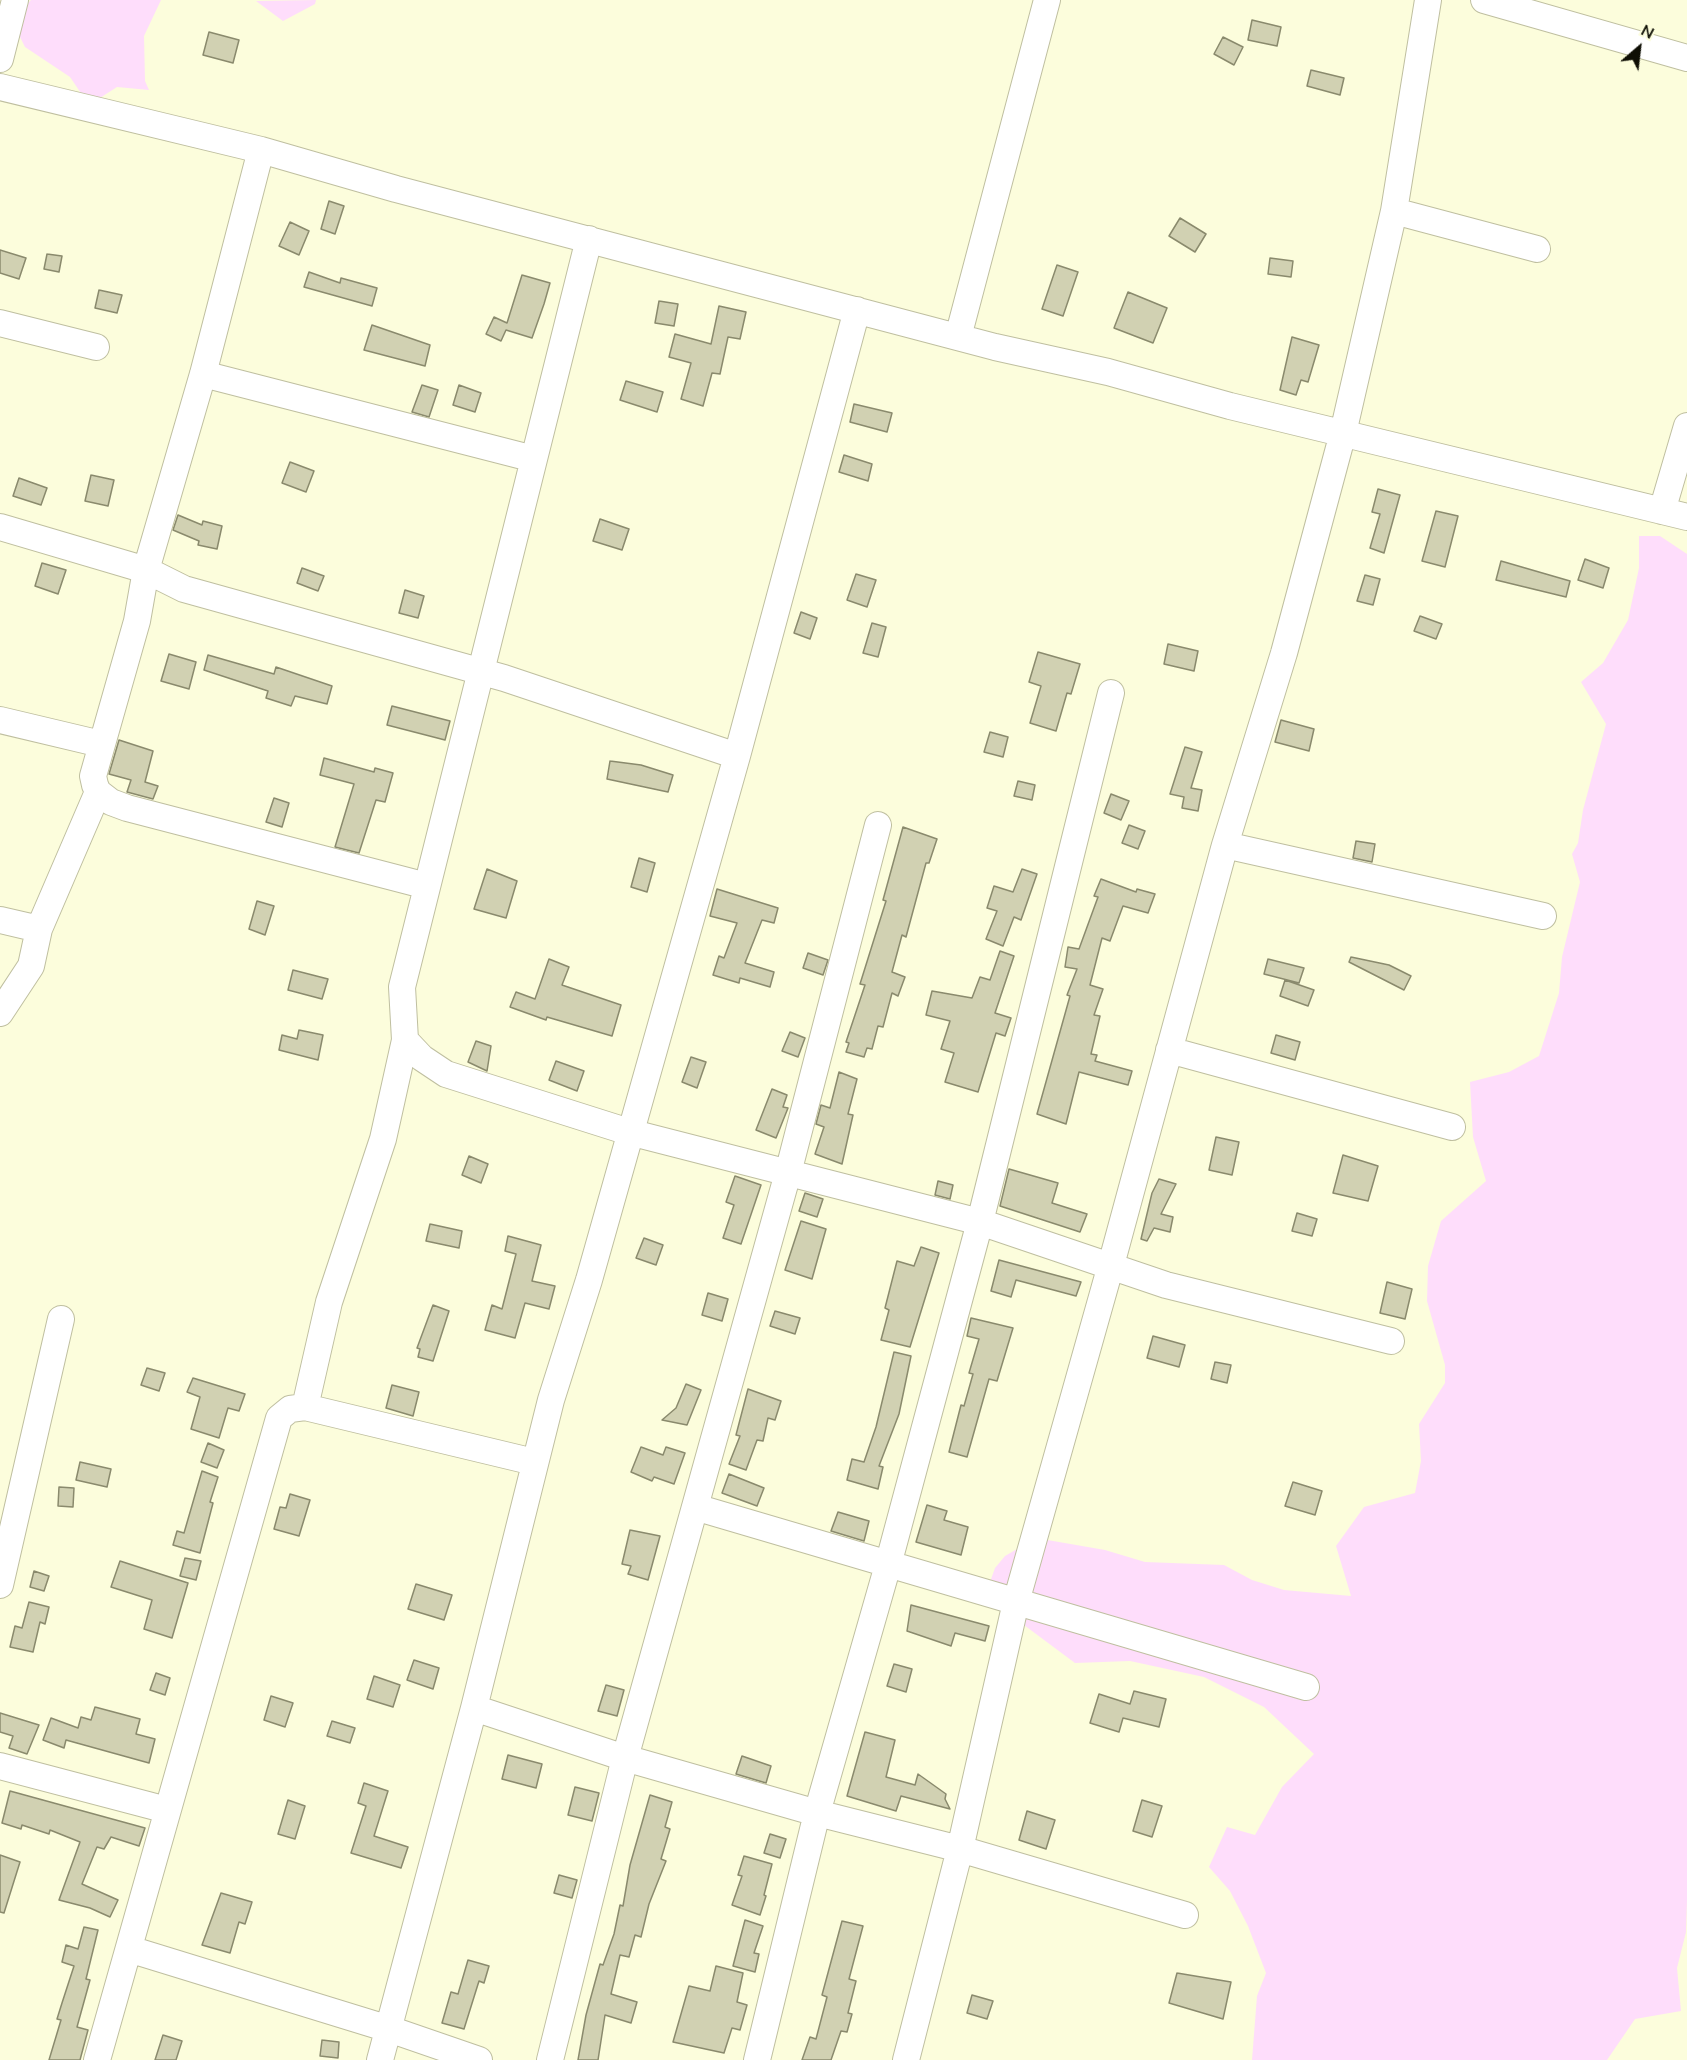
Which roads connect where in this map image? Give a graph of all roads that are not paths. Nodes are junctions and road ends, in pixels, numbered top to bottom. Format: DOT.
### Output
graph roads {
  1 [pos="15,0"];
  2 [pos="1047,0"];
  3 [pos="1428,0"];
  4 [pos="1484,0"];
  5 [pos="0,58"];
  6 [pos="1687,58"];
  7 [pos="0,87"];
  8 [pos="261,150"];
  9 [pos="1394,211"];
  10 [pos="588,238"];
  11 [pos="1538,249"];
  12 [pos="857,310"];
  13 [pos="0,323"];
  14 [pos="958,337"];
  15 [pos="96,347"];
  16 [pos="202,374"];
  17 [pos="1687,426"];
  18 [pos="1343,433"];
  19 [pos="534,459"];
  20 [pos="1662,511"];
  21 [pos="1687,517"];
  22 [pos="0,527"];
  23 [pos="146,570"];
  24 [pos="481,672"];
  25 [pos="1111,693"];
  26 [pos="0,720"];
  27 [pos="101,744"];
  28 [pos="736,756"];
  29 [pos="98,792"];
  30 [pos="878,825"];
  31 [pos="1225,845"];
  32 [pos="428,886"];
  33 [pos="1543,915"];
  34 [pos="0,920"];
  35 [pos="39,929"];
  36 [pos="0,1013"];
  37 [pos="405,1040"];
  38 [pos="1169,1050"];
  39 [pos="1452,1126"];
  40 [pos="629,1132"];
  41 [pos="788,1173"];
  42 [pos="980,1222"];
  43 [pos="1111,1265"];
  44 [pos="62,1319"];
  45 [pos="1391,1341"];
  46 [pos="305,1407"];
  47 [pos="534,1462"];
  48 [pos="695,1507"];
  49 [pos="888,1565"];
  50 [pos="0,1585"];
  51 [pos="1016,1602"];
  52 [pos="1306,1687"];
  53 [pos="474,1708"];
  54 [pos="625,1758"];
  55 [pos="0,1766"];
  56 [pos="167,1810"];
  57 [pos="817,1813"];
  58 [pos="960,1849"];
  59 [pos="1185,1915"];
  60 [pos="129,1949"];
  61 [pos="389,2029"];
  62 [pos="97,2060"];
  63 [pos="380,2060"];
  64 [pos="479,2060"];
  65 [pos="550,2060"];
  66 [pos="757,2060"];
  67 [pos="906,2060"];
  1 -- 5 [label="street"];
  2 -- 14 [label="street"];
  3 -- 9 [label="street"];
  4 -- 6 [label="street"];
  7 -- 8 [label="street"];
  8 -- 10 [label="street"];
  8 -- 16 [label="street"];
  9 -- 11 [label="street"];
  9 -- 18 [label="street"];
  10 -- 12 [label="street"];
  10 -- 19 [label="street"];
  12 -- 14 [label="street"];
  12 -- 28 [label="street"];
  13 -- 15 [label="street"];
  14 -- 18 [label="street"];
  16 -- 19 [label="street"];
  16 -- 23 [label="street"];
  17 -- 20 [label="street"];
  18 -- 20 [label="street"];
  18 -- 31 [label="street"];
  19 -- 24 [label="street"];
  20 -- 21 [label="street"];
  22 -- 23 [label="street"];
  23 -- 24 [label="street"];
  23 -- 27 [label="street"];
  24 -- 28 [label="street"];
  24 -- 32 [label="street"];
  25 -- 42 [label="street"];
  26 -- 27 [label="street"];
  27 -- 29 [label="street"];
  28 -- 40 [label="street"];
  29 -- 32 [label="street"];
  29 -- 35 [label="street"];
  30 -- 41 [label="street"];
  31 -- 33 [label="street"];
  31 -- 38 [label="street"];
  32 -- 37 [label="street"];
  34 -- 35 [label="street"];
  35 -- 36 [label="street"];
  37 -- 40 [label="street"];
  37 -- 46 [label="street"];
  38 -- 39 [label="street"];
  38 -- 43 [label="street"];
  40 -- 41 [label="street"];
  40 -- 47 [label="street"];
  41 -- 42 [label="street"];
  41 -- 48 [label="street"];
  42 -- 43 [label="street"];
  42 -- 49 [label="street"];
  43 -- 45 [label="street"];
  43 -- 51 [label="street"];
  44 -- 50 [label="street"];
  46 -- 47 [label="street"];
  46 -- 56 [label="street"];
  47 -- 53 [label="street"];
  48 -- 49 [label="street"];
  48 -- 54 [label="street"];
  49 -- 51 [label="street"];
  49 -- 57 [label="street"];
  51 -- 52 [label="street"];
  51 -- 58 [label="street"];
  53 -- 54 [label="street"];
  53 -- 61 [label="street"];
  54 -- 57 [label="street"];
  54 -- 65 [label="street"];
  55 -- 56 [label="street"];
  56 -- 60 [label="street"];
  57 -- 58 [label="street"];
  57 -- 66 [label="street"];
  58 -- 59 [label="street"];
  58 -- 67 [label="street"];
  60 -- 61 [label="street"];
  60 -- 62 [label="street"];
  61 -- 63 [label="street"];
  61 -- 64 [label="street"];
}
